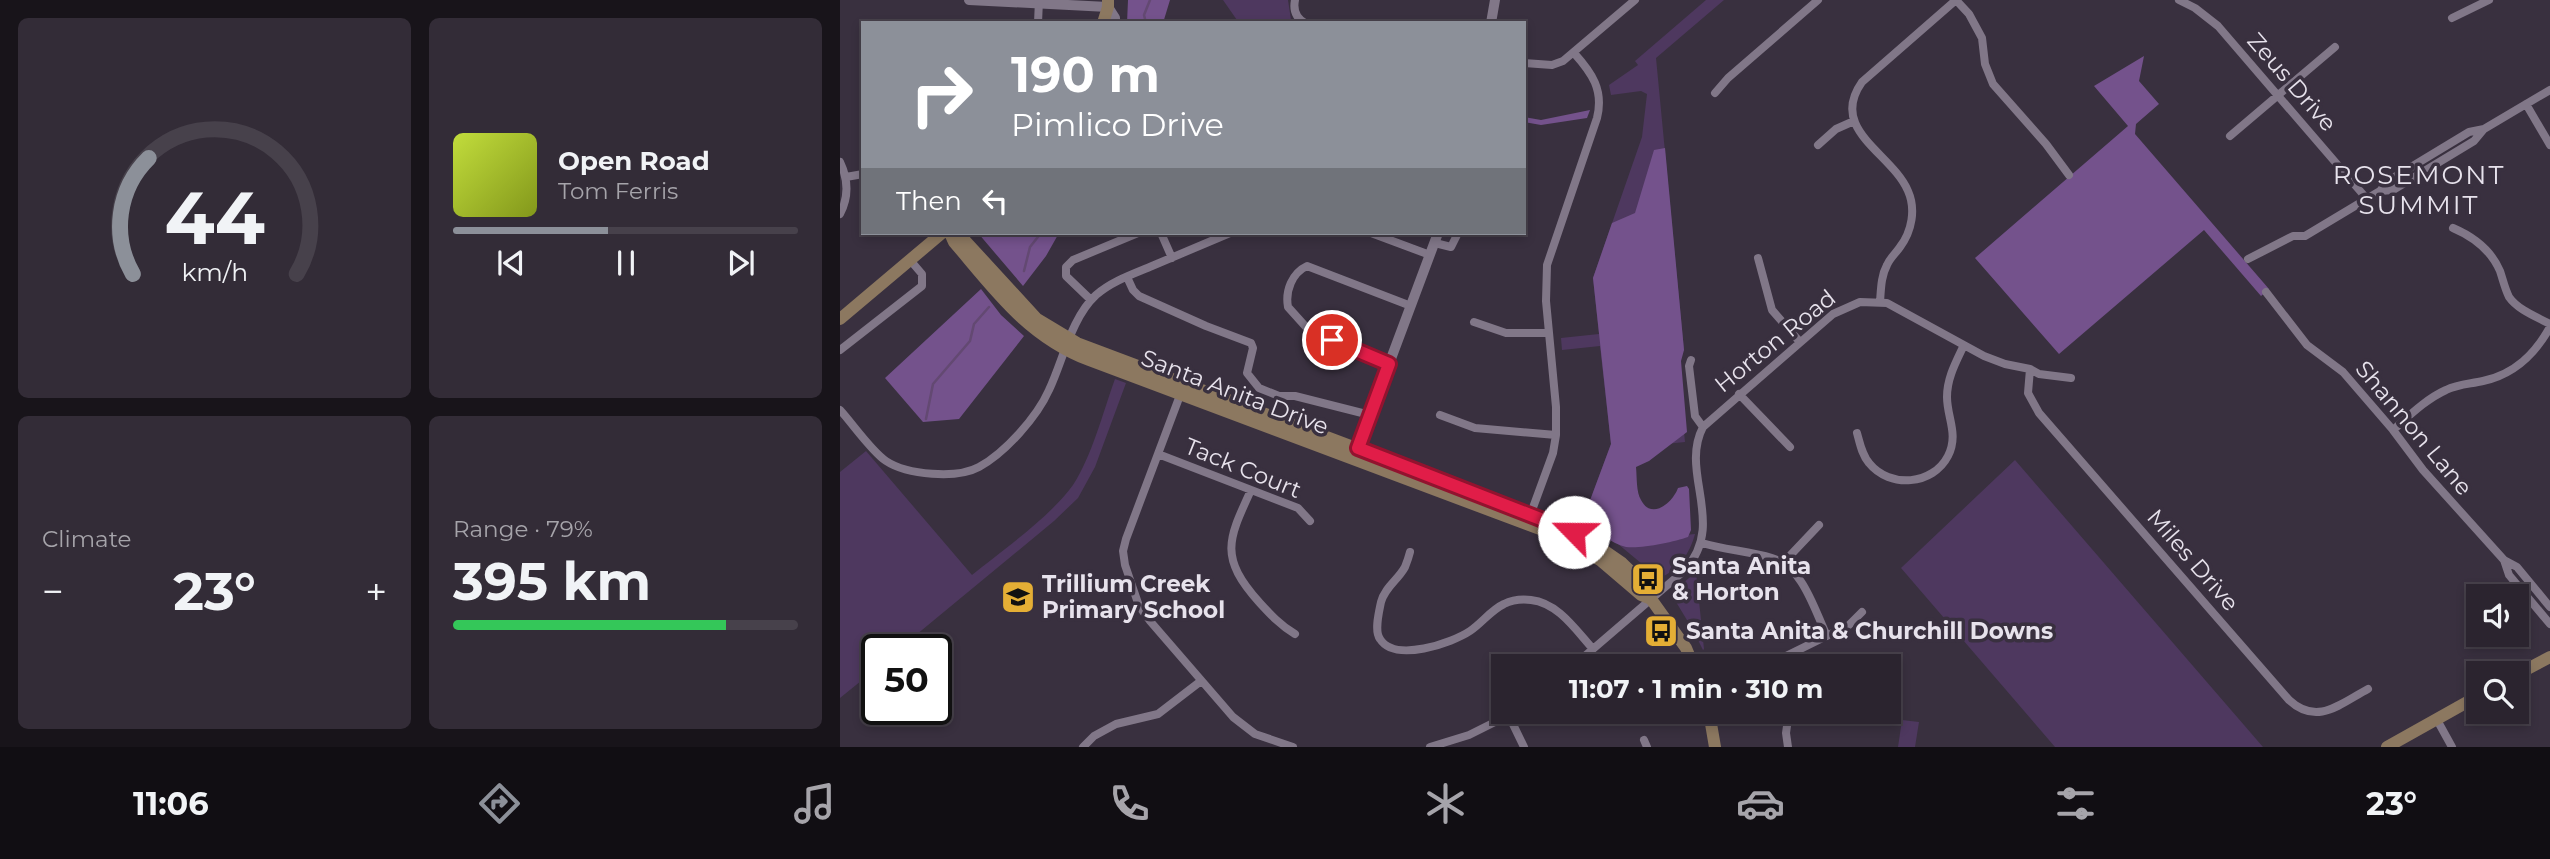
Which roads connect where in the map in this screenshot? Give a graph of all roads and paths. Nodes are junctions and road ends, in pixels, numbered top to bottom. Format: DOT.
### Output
graph roads {
  1 [pos="969,0"];
  2 [pos="1295,0"];
  3 [pos="1495,0"];
  4 [pos="1634,0"];
  5 [pos="1818,0"];
  6 [pos="1956,0"];
  7 [pos="2179,0"];
  8 [pos="2489,0"];
  9 [pos="1039,2"];
  10 [pos="1108,4"];
  11 [pos="2452,18"];
  12 [pos="1038,21"];
  13 [pos="1104,21"];
  14 [pos="1115,21"];
  15 [pos="1303,21"];
  16 [pos="1491,21"];
  17 [pos="2335,47"];
  18 [pos="1574,53"];
  19 [pos="1526,63"];
  20 [pos="2550,90"];
  21 [pos="1715,93"];
  22 [pos="2278,95"];
  23 [pos="2526,104"];
  24 [pos="1854,121"];
  25 [pos="2230,136"];
  26 [pos="1818,145"];
  27 [pos="2550,145"];
  28 [pos="840,162"];
  29 [pos="861,174"];
  30 [pos="2069,175"];
  31 [pos="846,177"];
  32 [pos="2367,199"];
  33 [pos="840,214"];
  34 [pos="2453,228"];
  35 [pos="940,235"];
  36 [pos="951,235"];
  37 [pos="960,235"];
  38 [pos="1133,235"];
  39 [pos="1162,235"];
  40 [pos="1225,235"];
  41 [pos="1376,235"];
  42 [pos="1457,235"];
  43 [pos="1437,238"];
  44 [pos="1430,256"];
  45 [pos="1172,258"];
  46 [pos="1758,258"];
  47 [pos="2248,259"];
  48 [pos="910,260"];
  49 [pos="1127,277"];
  50 [pos="2266,292"];
  51 [pos="1091,300"];
  52 [pos="1880,302"];
  53 [pos="1411,306"];
  54 [pos="840,319"];
  55 [pos="1474,322"];
  56 [pos="2550,326"];
  57 [pos="1549,333"];
  58 [pos="1799,341"];
  59 [pos="1067,344"];
  60 [pos="1964,345"];
  61 [pos="840,350"];
  62 [pos="1691,360"];
  63 [pos="1389,364"];
  64 [pos="2030,369"];
  65 [pos="2071,378"];
  66 [pos="1182,389"];
  67 [pos="1739,394"];
  68 [pos="840,410"];
  69 [pos="1370,415"];
  70 [pos="1440,415"];
  71 [pos="1703,427"];
  72 [pos="2393,430"];
  73 [pos="1857,433"];
  74 [pos="1556,435"];
  75 [pos="1790,447"];
  76 [pos="1356,453"];
  77 [pos="1158,454"];
  78 [pos="1251,490"];
  79 [pos="1531,513"];
  80 [pos="1310,521"];
  81 [pos="1819,525"];
  82 [pos="1702,543"];
  83 [pos="1410,552"];
  84 [pos="2504,560"];
  85 [pos="1783,563"];
  86 [pos="1651,598"];
  87 [pos="2550,607"];
  88 [pos="1862,612"];
  89 [pos="2550,624"];
  90 [pos="1295,634"];
  91 [pos="1827,636"];
  92 [pos="1592,649"];
  93 [pos="1586,654"];
  94 [pos="1687,654"];
  95 [pos="1790,654"];
  96 [pos="2550,657"];
  97 [pos="2529,668"];
  98 [pos="1201,681"];
  99 [pos="2368,689"];
  100 [pos="2466,702"];
  101 [pos="2436,718"];
  102 [pos="1492,724"];
  103 [pos="1516,724"];
  104 [pos="1711,724"];
  105 [pos="1787,724"];
  106 [pos="1083,747"];
  107 [pos="1293,747"];
  108 [pos="1430,747"];
  109 [pos="1524,747"];
  110 [pos="1715,747"];
  111 [pos="1788,747"];
  112 [pos="2387,747"];
  113 [pos="2452,747"];
  1 -- 9 [label="street"];
  2 -- 15 [label="street"];
  3 -- 16 [label="street"];
  4 -- 18 [label="street"];
  5 -- 21 [label="street"];
  6 -- 24 [label="street"];
  6 -- 30 [label="street"];
  7 -- 22 [label="street, Zeus Drive"];
  8 -- 11 [label="street"];
  9 -- 10 [label="street"];
  9 -- 12 [label="street"];
  10 -- 13 [label="main road"];
  10 -- 14 [label="street"];
  17 -- 22 [label="street"];
  18 -- 19 [label="street"];
  18 -- 57 [label="street"];
  20 -- 23 [label="street"];
  22 -- 25 [label="street"];
  22 -- 32 [label="street, Zeus Drive"];
  23 -- 27 [label="street"];
  23 -- 32 [label="street"];
  24 -- 26 [label="street"];
  24 -- 52 [label="street"];
  28 -- 31 [label="street"];
  29 -- 31 [label="street"];
  31 -- 33 [label="street"];
  32 -- 47 [label="street"];
  34 -- 56 [label="street"];
  35 -- 48 [label="main road"];
  36 -- 59 [label="main road, Santa Anita Drive"];
  37 -- 59 [label="main road, Santa Anita Drive"];
  38 -- 51 [label="street"];
  39 -- 45 [label="street"];
  40 -- 45 [label="street"];
  41 -- 44 [label="street"];
  42 -- 43 [label="street"];
  43 -- 44 [label="street"];
  44 -- 53 [label="street"];
  45 -- 49 [label="street"];
  46 -- 58 [label="street"];
  48 -- 54 [label="main road"];
  48 -- 61 [label="street"];
  49 -- 51 [label="street"];
  49 -- 69 [label="street"];
  50 -- 72 [label="street, Shannon Lane"];
  51 -- 59 [label="street"];
  52 -- 58 [label="street, Horton Road"];
  52 -- 60 [label="street"];
  53 -- 63 [label="street"];
  53 -- 63 [label="street"];
  55 -- 57 [label="street"];
  56 -- 72 [label="street"];
  57 -- 74 [label="street"];
  58 -- 67 [label="street, Horton Road"];
  59 -- 66 [label="main road, Santa Anita Drive"];
  59 -- 68 [label="street"];
  60 -- 64 [label="street"];
  60 -- 73 [label="street"];
  62 -- 71 [label="street, Horton Road"];
  63 -- 69 [label="street"];
  64 -- 65 [label="street"];
  64 -- 99 [label="street, Miles Drive"];
  66 -- 76 [label="main road, Santa Anita Drive"];
  66 -- 77 [label="street"];
  67 -- 71 [label="street, Horton Road"];
  67 -- 75 [label="street"];
  69 -- 76 [label="street"];
  70 -- 74 [label="street"];
  71 -- 82 [label="street, Horton Road"];
  72 -- 84 [label="street, Shannon Lane"];
  74 -- 79 [label="street"];
  76 -- 79 [label="main road, Santa Anita Drive"];
  76 -- 86 [label="main road, Santa Anita Drive"];
  77 -- 78 [label="street, Tack Court"];
  77 -- 98 [label="street"];
  78 -- 80 [label="street, Tack Court"];
  78 -- 90 [label="street"];
  79 -- 86 [label="main road, Santa Anita Drive"];
  81 -- 85 [label="street"];
  82 -- 85 [label="street"];
  82 -- 86 [label="street"];
  83 -- 92 [label="street"];
  84 -- 87 [label="street, Shannon Lane"];
  84 -- 89 [label="street, Shannon Lane"];
  85 -- 91 [label="street"];
  86 -- 92 [label="street"];
  86 -- 94 [label="main road, Santa Anita Drive"];
  88 -- 91 [label="street"];
  91 -- 95 [label="street"];
  92 -- 93 [label="street"];
  96 -- 97 [label="main road"];
  98 -- 106 [label="street"];
  98 -- 107 [label="street"];
  100 -- 101 [label="main road"];
  101 -- 112 [label="main road"];
  101 -- 113 [label="street"];
  102 -- 108 [label="street"];
  103 -- 109 [label="street"];
  104 -- 110 [label="main road"];
  105 -- 111 [label="street"];
}
